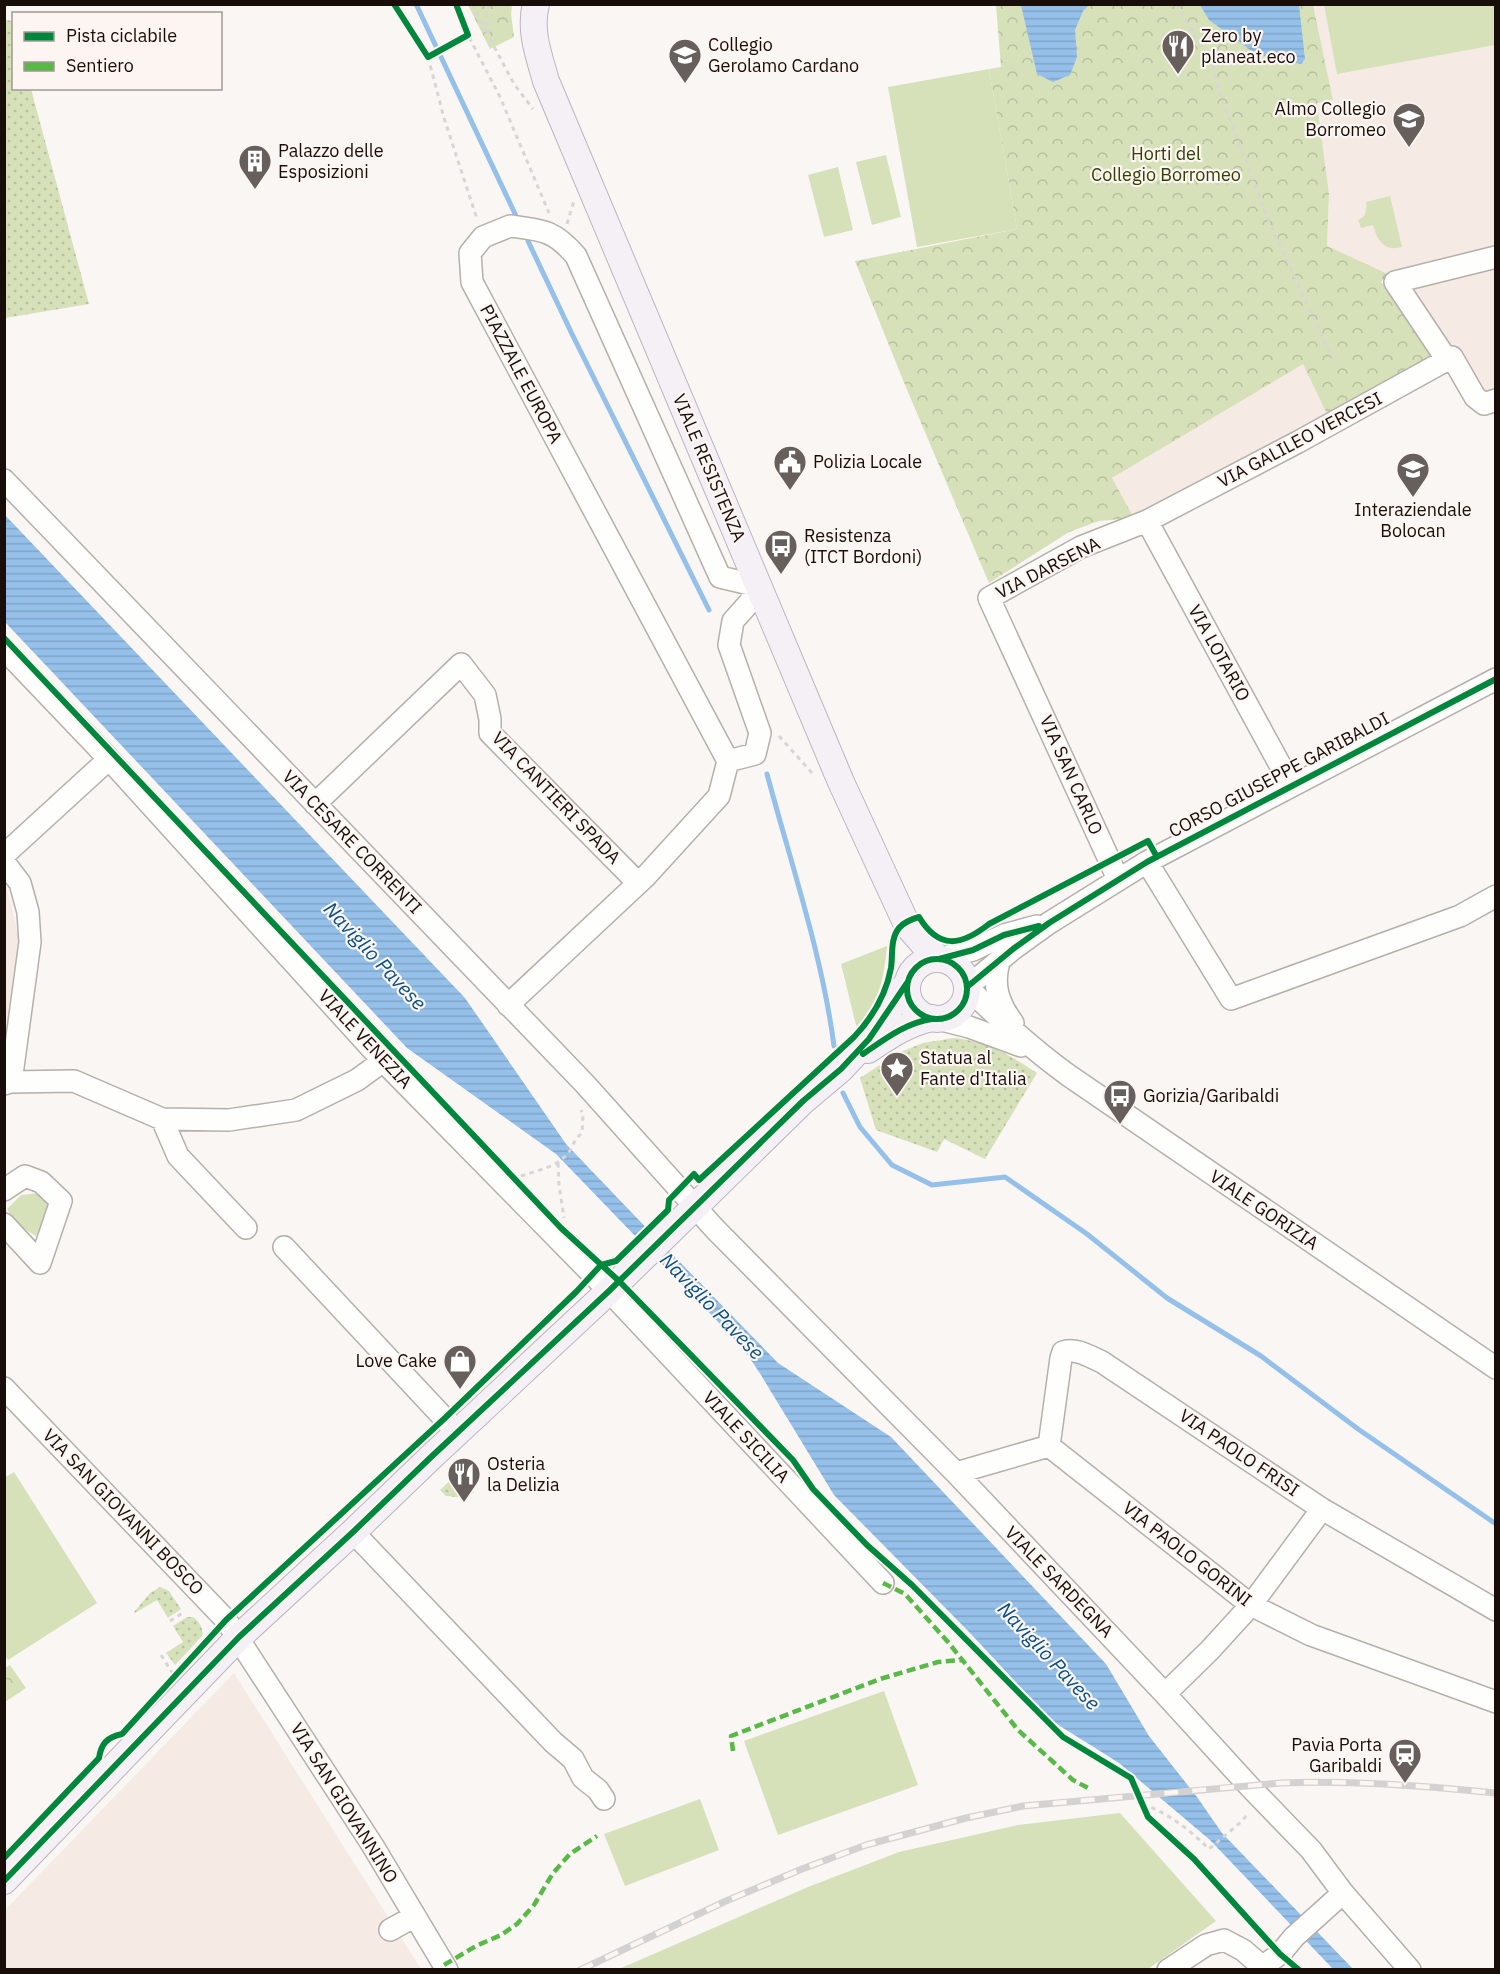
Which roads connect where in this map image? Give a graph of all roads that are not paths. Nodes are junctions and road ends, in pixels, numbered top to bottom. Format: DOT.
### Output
graph roads {
  1 [pos="536,4"];
  2 [pos="1496,256"];
  3 [pos="1450,358"];
  4 [pos="1496,400"];
  5 [pos="4,480"];
  6 [pos="1148,521"];
  7 [pos="759,586"];
  8 [pos="4,649"];
  9 [pos="1024,671"];
  10 [pos="1496,679"];
  11 [pos="109,759"];
  12 [pos="728,761"];
  13 [pos="1291,785"];
  14 [pos="315,804"];
  15 [pos="4,855"];
  16 [pos="4,861"];
  17 [pos="1147,862"];
  18 [pos="1118,879"];
  19 [pos="638,883"];
  20 [pos="1496,896"];
  21 [pos="1049,923"];
  22 [pos="907,925"];
  23 [pos="939,958"];
  24 [pos="999,962"];
  25 [pos="907,981"];
  26 [pos="967,987"];
  27 [pos="508,1005"];
  28 [pos="935,1019"];
  29 [pos="1033,1050"];
  30 [pos="383,1061"];
  31 [pos="841,1069"];
  32 [pos="8,1083"];
  33 [pos="162,1119"];
  34 [pos="4,1190"];
  35 [pos="695,1208"];
  36 [pos="4,1224"];
  37 [pos="246,1228"];
  38 [pos="284,1247"];
  39 [pos="614,1286"];
  40 [pos="1496,1368"];
  41 [pos="4,1388"];
  42 [pos="458,1433"];
  43 [pos="1049,1446"];
  44 [pos="956,1473"];
  45 [pos="1322,1509"];
  46 [pos="353,1532"];
  47 [pos="883,1583"];
  48 [pos="1251,1605"];
  49 [pos="1496,1610"];
  50 [pos="239,1637"];
  51 [pos="1165,1694"];
  52 [pos="1496,1702"];
  53 [pos="604,1799"];
  54 [pos="4,1881"];
  55 [pos="1343,1893"];
  56 [pos="415,1916"];
  57 [pos="390,1930"];
  58 [pos="1264,1968"];
  59 [pos="447,1970"];
  60 [pos="1168,1970"];
  61 [pos="1410,1970"];
  1 -- 7 [label="main road, VIALE RESISTENZA"];
  2 -- 3 [label="street"];
  3 -- 4 [label="street"];
  3 -- 6 [label="street, VIA GALILEO VERCESI"];
  5 -- 14 [label="street, VIA CESARE CORRENTI"];
  6 -- 9 [label="street, VIA DARSENA"];
  6 -- 13 [label="street, VIA LOTARIO"];
  7 -- 12 [label="street"];
  7 -- 12 [label="street, PIAZZALE EUROPA"];
  7 -- 22 [label="main road, VIALE RESISTENZA"];
  8 -- 11 [label="street, VIALE VENEZIA"];
  9 -- 18 [label="street, VIA SAN CARLO"];
  10 -- 13 [label="street, CORSO GIUSEPPE GARIBALDI"];
  11 -- 15 [label="street"];
  11 -- 30 [label="street, VIALE VENEZIA"];
  12 -- 19 [label="street"];
  13 -- 17 [label="street, CORSO GIUSEPPE GARIBALDI"];
  14 -- 19 [label="street, VIA CANTIERI SPADA"];
  14 -- 27 [label="street, VIA CESARE CORRENTI"];
  16 -- 32 [label="street"];
  17 -- 18 [label="street, CORSO GIUSEPPE GARIBALDI"];
  17 -- 20 [label="street"];
  18 -- 21 [label="street, CORSO GIUSEPPE GARIBALDI"];
  19 -- 27 [label="street"];
  21 -- 23 [label="street, CORSO GIUSEPPE GARIBALDI"];
  21 -- 24 [label="street, CORSO GIUSEPPE GARIBALDI"];
  22 -- 23 [label="main road, VIALE RESISTENZA"];
  22 -- 25 [label="main road, VIALE RESISTENZA"];
  23 -- 25 [label="main road"];
  23 -- 26 [label="main road"];
  24 -- 26 [label="street, CORSO GIUSEPPE GARIBALDI"];
  24 -- 29 [label="street, VIALE GORIZIA"];
  25 -- 28 [label="main road"];
  25 -- 31 [label="main road"];
  26 -- 28 [label="main road"];
  26 -- 29 [label="street, VIALE GORIZIA"];
  27 -- 35 [label="street, VIA CESARE CORRENTI"];
  28 -- 29 [label="street, VIALE GORIZIA"];
  28 -- 31 [label="main road"];
  29 -- 40 [label="street, VIALE GORIZIA"];
  30 -- 33 [label="street"];
  30 -- 39 [label="street, VIALE VENEZIA"];
  31 -- 35 [label="main road"];
  32 -- 33 [label="street"];
  33 -- 37 [label="street"];
  34 -- 36 [label="street"];
  35 -- 39 [label="main road"];
  35 -- 44 [label="street, VIALE SARDEGNA"];
  38 -- 42 [label="street"];
  39 -- 42 [label="main road"];
  39 -- 47 [label="street, VIALE SICILIA"];
  41 -- 50 [label="street, VIA SAN GIOVANNI BOSCO"];
  42 -- 46 [label="main road"];
  43 -- 44 [label="street"];
  43 -- 45 [label="street, VIA PAOLO FRISI"];
  43 -- 48 [label="street, VIA PAOLO GORINI"];
  44 -- 51 [label="street, VIALE SARDEGNA"];
  45 -- 48 [label="street"];
  45 -- 49 [label="street, VIA PAOLO FRISI"];
  46 -- 50 [label="main road"];
  46 -- 53 [label="street"];
  48 -- 51 [label="street"];
  48 -- 52 [label="street, VIA PAOLO GORINI"];
  50 -- 54 [label="main road"];
  50 -- 56 [label="street, VIA SAN GIOVANNINO"];
  51 -- 55 [label="street, VIALE SARDEGNA"];
  55 -- 58 [label="street"];
  55 -- 61 [label="street, VIALE SARDEGNA"];
  56 -- 57 [label="street"];
  56 -- 59 [label="street, VIA SAN GIOVANNINO"];
  58 -- 60 [label="street"];
}
